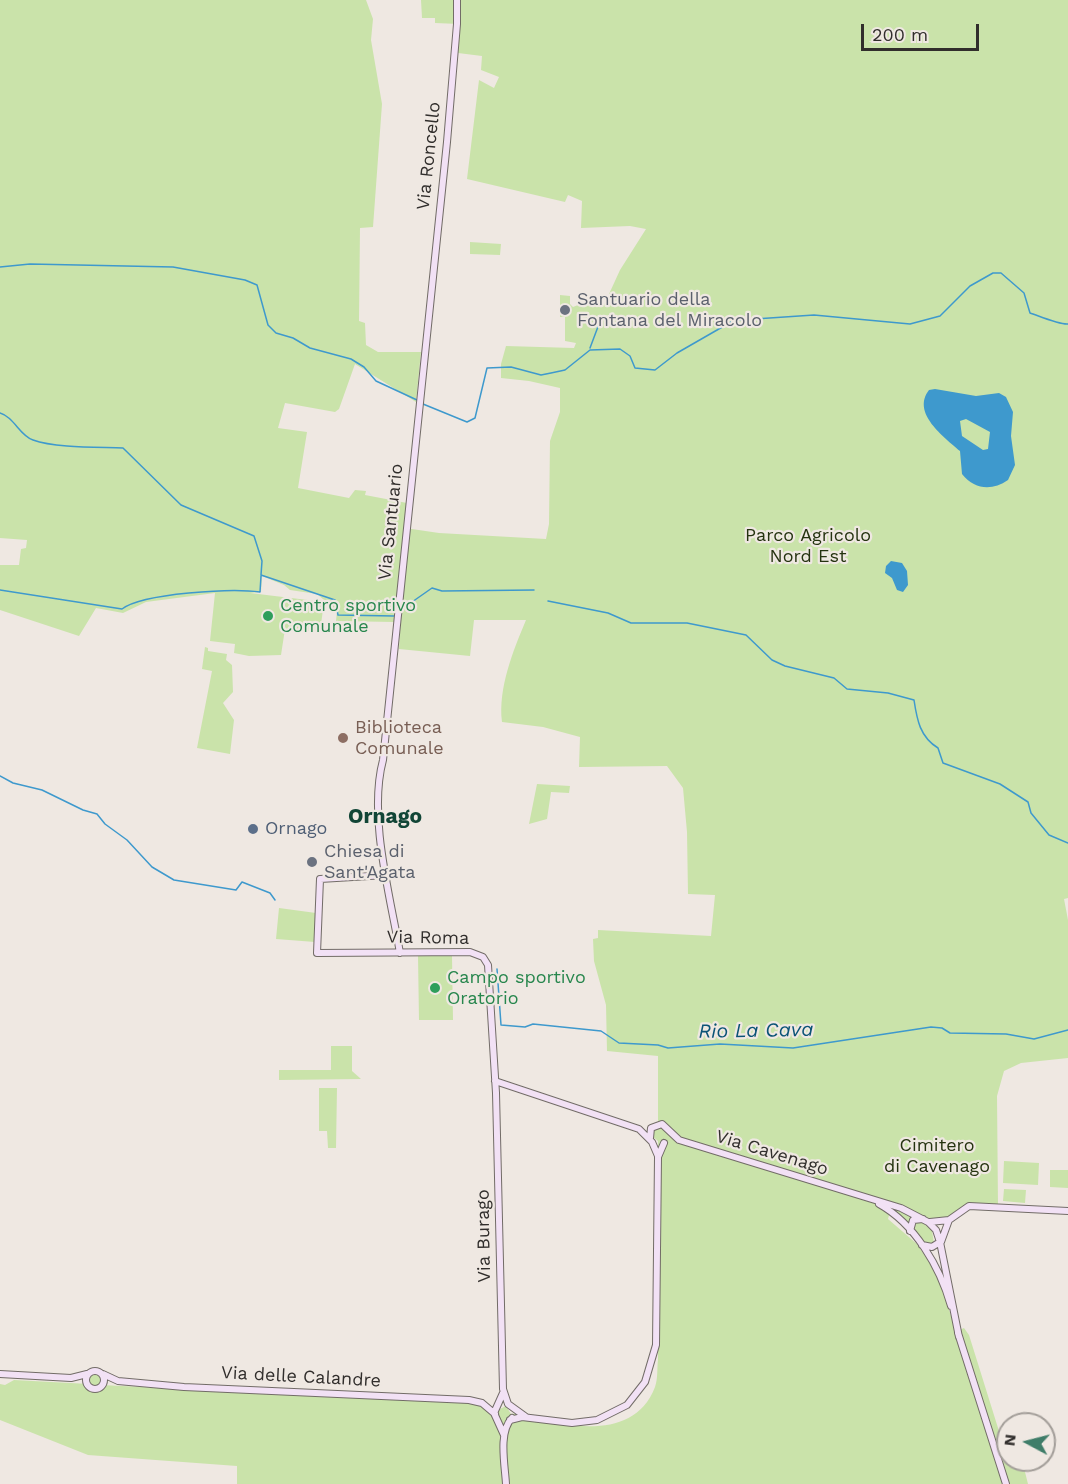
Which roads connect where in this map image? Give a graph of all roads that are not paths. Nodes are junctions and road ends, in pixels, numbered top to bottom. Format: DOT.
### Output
graph roads {
  1 [pos="457,0"];
  2 [pos="428,315"];
  3 [pos="386,875"];
  4 [pos="400,953"];
  5 [pos="495,1082"];
  6 [pos="668,1131"];
  7 [pos="651,1140"];
  8 [pos="679,1140"];
  9 [pos="664,1143"];
  10 [pos="658,1157"];
  11 [pos="868,1198"];
  12 [pos="1068,1210"];
  13 [pos="927,1220"];
  14 [pos="949,1220"];
  15 [pos="910,1232"];
  16 [pos="940,1242"];
  17 [pos="921,1245"];
  18 [pos="959,1337"];
  19 [pos="0,1374"];
  20 [pos="87,1374"];
  21 [pos="103,1374"];
  22 [pos="71,1378"];
  23 [pos="118,1381"];
  24 [pos="87,1385"];
  25 [pos="103,1385"];
  26 [pos="503,1389"];
  27 [pos="483,1405"];
  28 [pos="498,1405"];
  29 [pos="511,1406"];
  30 [pos="496,1417"];
  31 [pos="526,1417"];
  32 [pos="510,1420"];
  33 [pos="504,1438"];
  34 [pos="506,1484"];
  35 [pos="1006,1484"];
  1 -- 2 [label="street, Via Roncello"];
  2 -- 3 [label="street, Via Santuario"];
  3 -- 4 [label="street, Via Santuario"];
  3 -- 4 [label="street, Via Roma"];
  4 -- 5 [label="street, Via Roma"];
  5 -- 7 [label="street, Via Cavenago"];
  5 -- 26 [label="street, Via Burago"];
  6 -- 7 [label="street"];
  6 -- 8 [label="street, Via Cavenago"];
  6 -- 9 [label="street"];
  7 -- 9 [label="street, Via Cavenago"];
  7 -- 10 [label="street"];
  8 -- 9 [label="street, Via Cavenago"];
  8 -- 11 [label="street, Via Cavenago"];
  9 -- 10 [label="street"];
  10 -- 31 [label="street"];
  11 -- 13 [label="street"];
  11 -- 15 [label="street"];
  12 -- 14 [label="street"];
  13 -- 14 [label="street"];
  13 -- 15 [label="street"];
  13 -- 16 [label="street"];
  14 -- 16 [label="street"];
  15 -- 17 [label="street"];
  16 -- 17 [label="street"];
  16 -- 18 [label="street"];
  17 -- 18 [label="street"];
  18 -- 35 [label="street"];
  19 -- 22 [label="street, Via delle Calandre"];
  20 -- 21 [label="street, Via delle Calandre"];
  20 -- 22 [label="street, Via delle Calandre"];
  20 -- 24 [label="street"];
  21 -- 23 [label="street, Via delle Calandre"];
  21 -- 25 [label="street"];
  22 -- 24 [label="street, Via delle Calandre"];
  23 -- 25 [label="street, Via delle Calandre"];
  23 -- 27 [label="street, Via delle Calandre"];
  24 -- 25 [label="street, Via delle Calandre"];
  26 -- 28 [label="street, Via Burago"];
  26 -- 29 [label="street, Via Burago"];
  27 -- 28 [label="street, Via delle Calandre"];
  27 -- 30 [label="street, Via delle Calandre"];
  28 -- 29 [label="street"];
  28 -- 30 [label="street, Via Burago"];
  29 -- 31 [label="street"];
  29 -- 32 [label="street"];
  30 -- 32 [label="street"];
  30 -- 33 [label="street"];
  31 -- 32 [label="street"];
  32 -- 33 [label="street"];
  33 -- 34 [label="street"];
}
